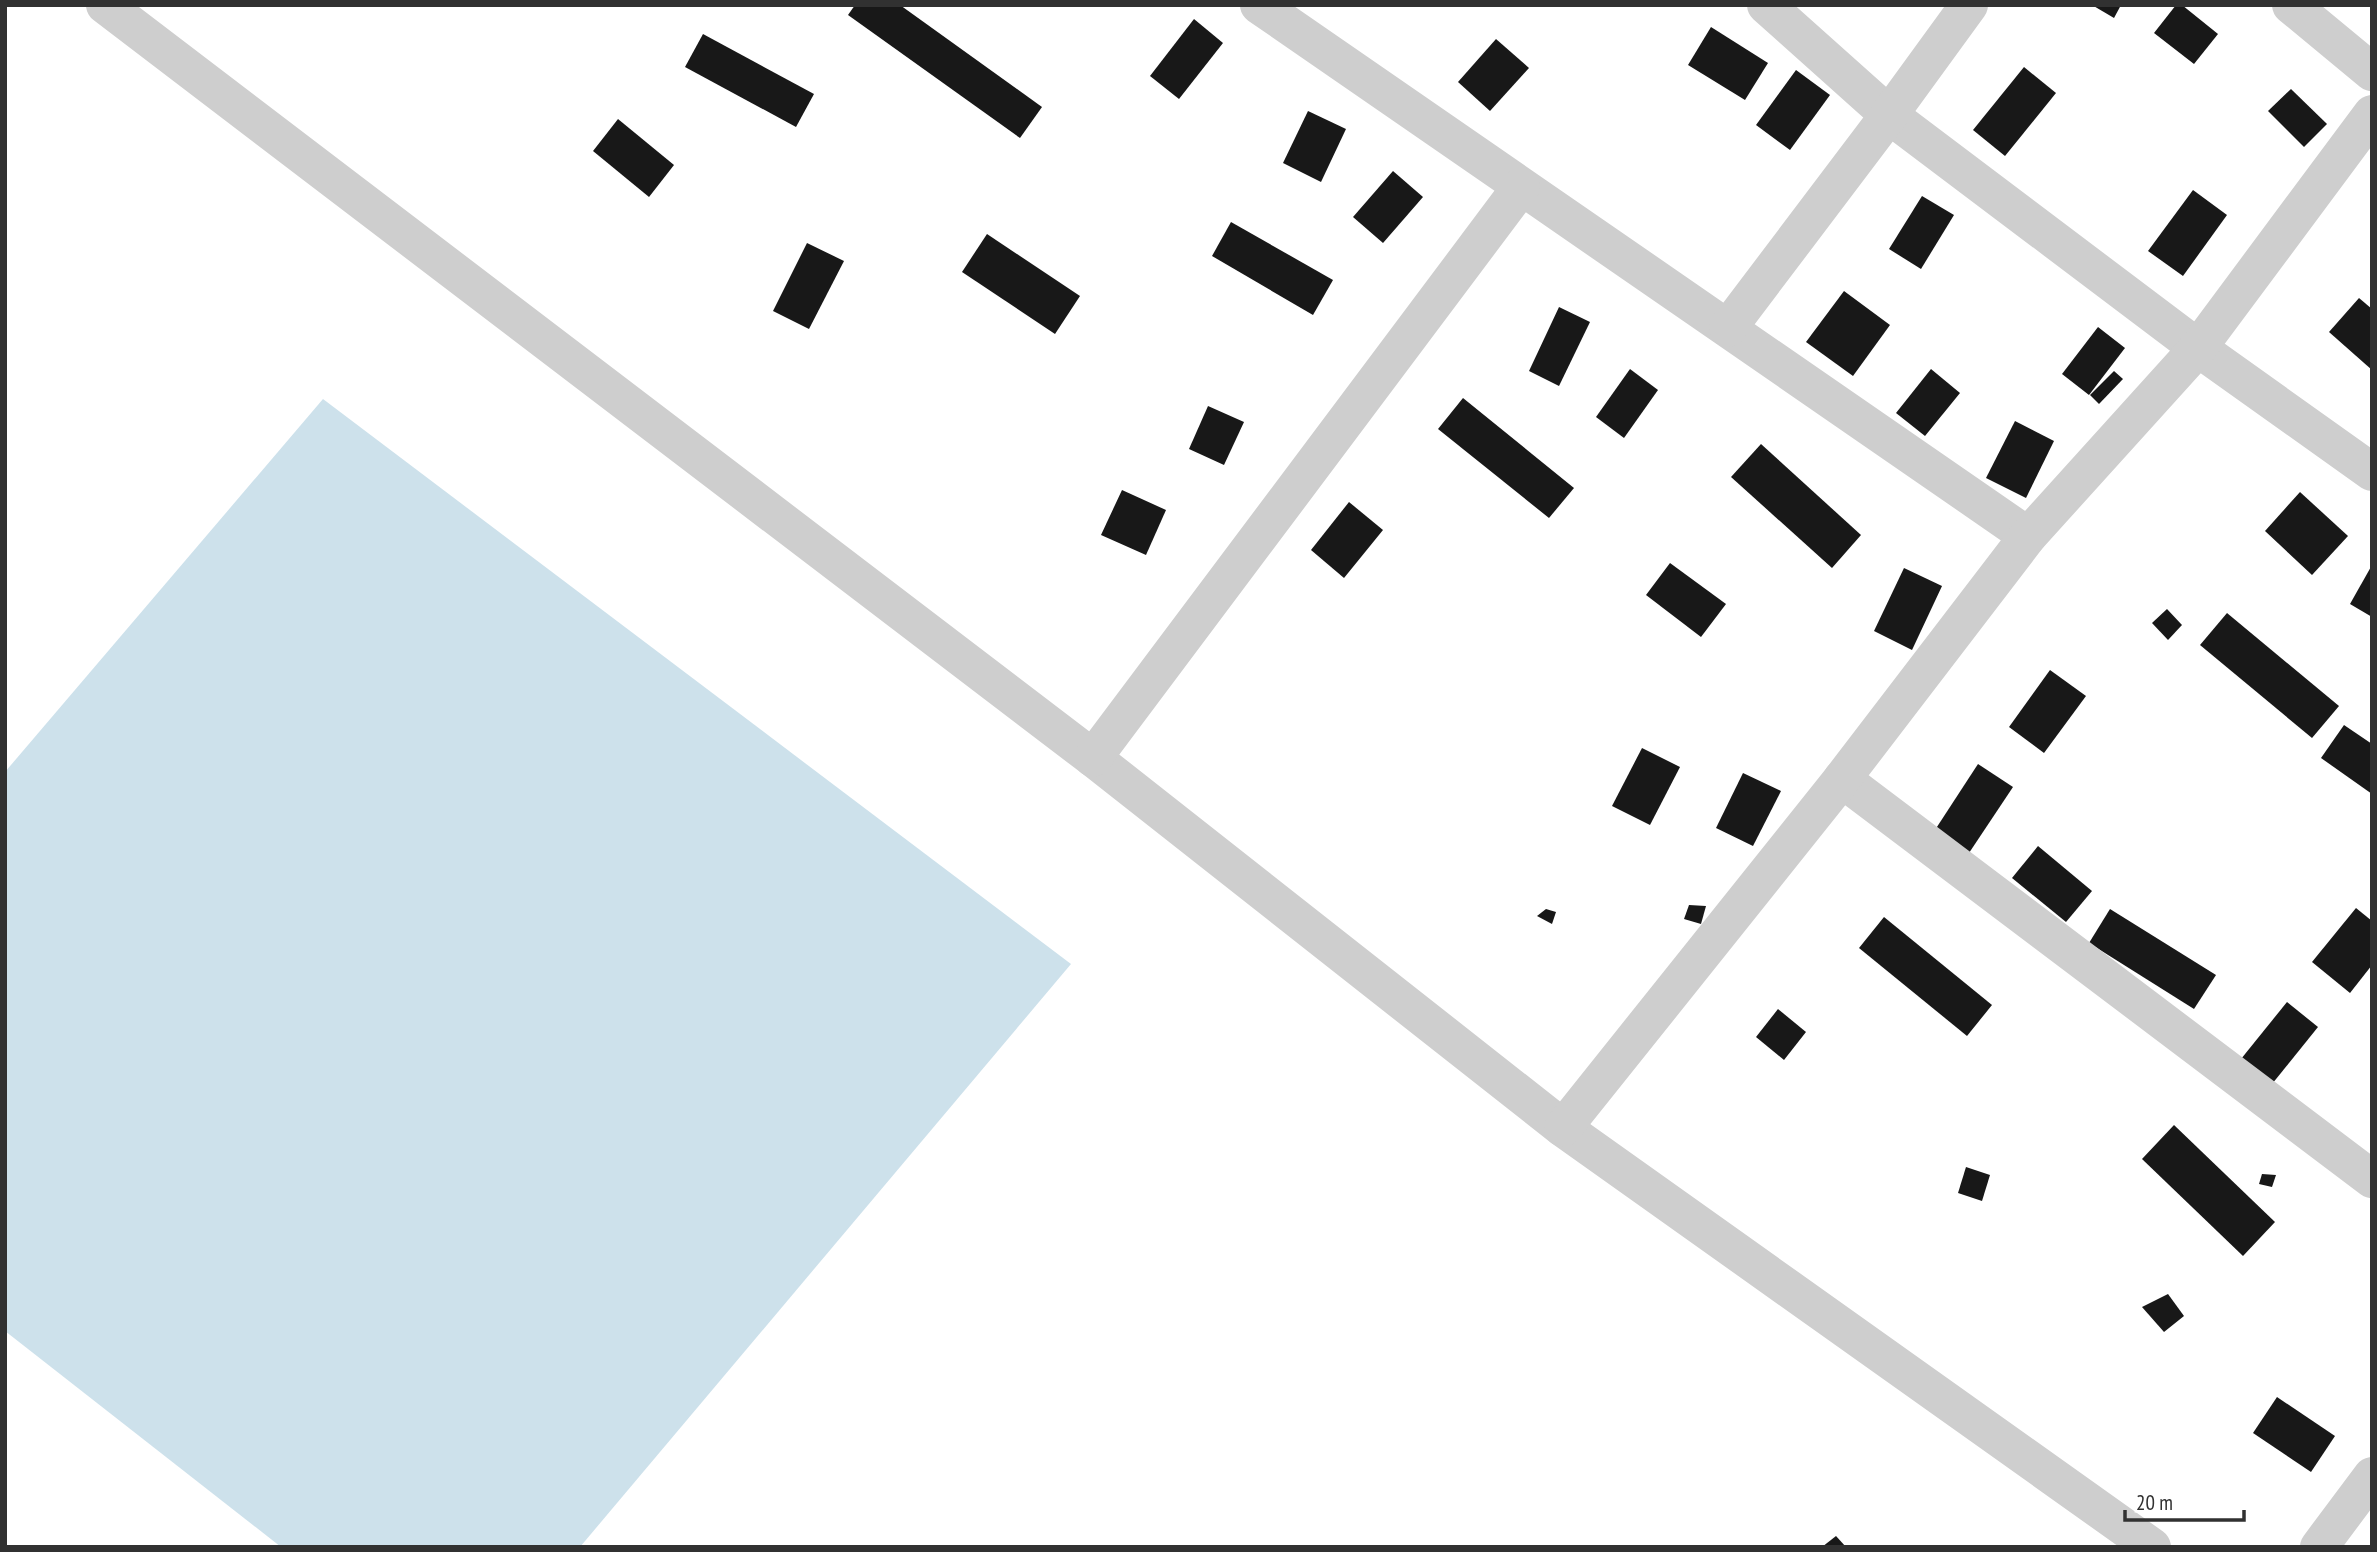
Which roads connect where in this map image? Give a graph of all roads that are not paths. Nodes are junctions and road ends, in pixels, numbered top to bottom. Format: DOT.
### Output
graph roads {
  1 [pos="105,5"];
  2 [pos="1259,5"];
  3 [pos="1766,5"];
  4 [pos="1969,5"];
  5 [pos="2291,5"];
  6 [pos="2372,72"];
  7 [pos="2372,114"];
  8 [pos="1889,115"];
  9 [pos="1521,187"];
  10 [pos="1728,328"];
  11 [pos="2199,348"];
  12 [pos="2372,472"];
  13 [pos="2028,536"];
  14 [pos="1093,758"];
  15 [pos="1842,779"];
  16 [pos="1563,1129"];
  17 [pos="2372,1179"];
  18 [pos="2372,1476"];
  19 [pos="2151,1547"];
  20 [pos="2319,1547"];
  1 -- 14 [label="street"];
  2 -- 9 [label="street"];
  3 -- 8 [label="street"];
  4 -- 8 [label="street"];
  5 -- 6 [label="street"];
  7 -- 11 [label="street"];
  8 -- 10 [label="street"];
  8 -- 11 [label="street"];
  9 -- 10 [label="street"];
  9 -- 14 [label="street"];
  10 -- 13 [label="street"];
  11 -- 12 [label="street"];
  11 -- 13 [label="street"];
  13 -- 15 [label="street"];
  14 -- 16 [label="street"];
  15 -- 16 [label="street"];
  15 -- 17 [label="street"];
  16 -- 19 [label="street"];
  18 -- 20 [label="street"];
}
